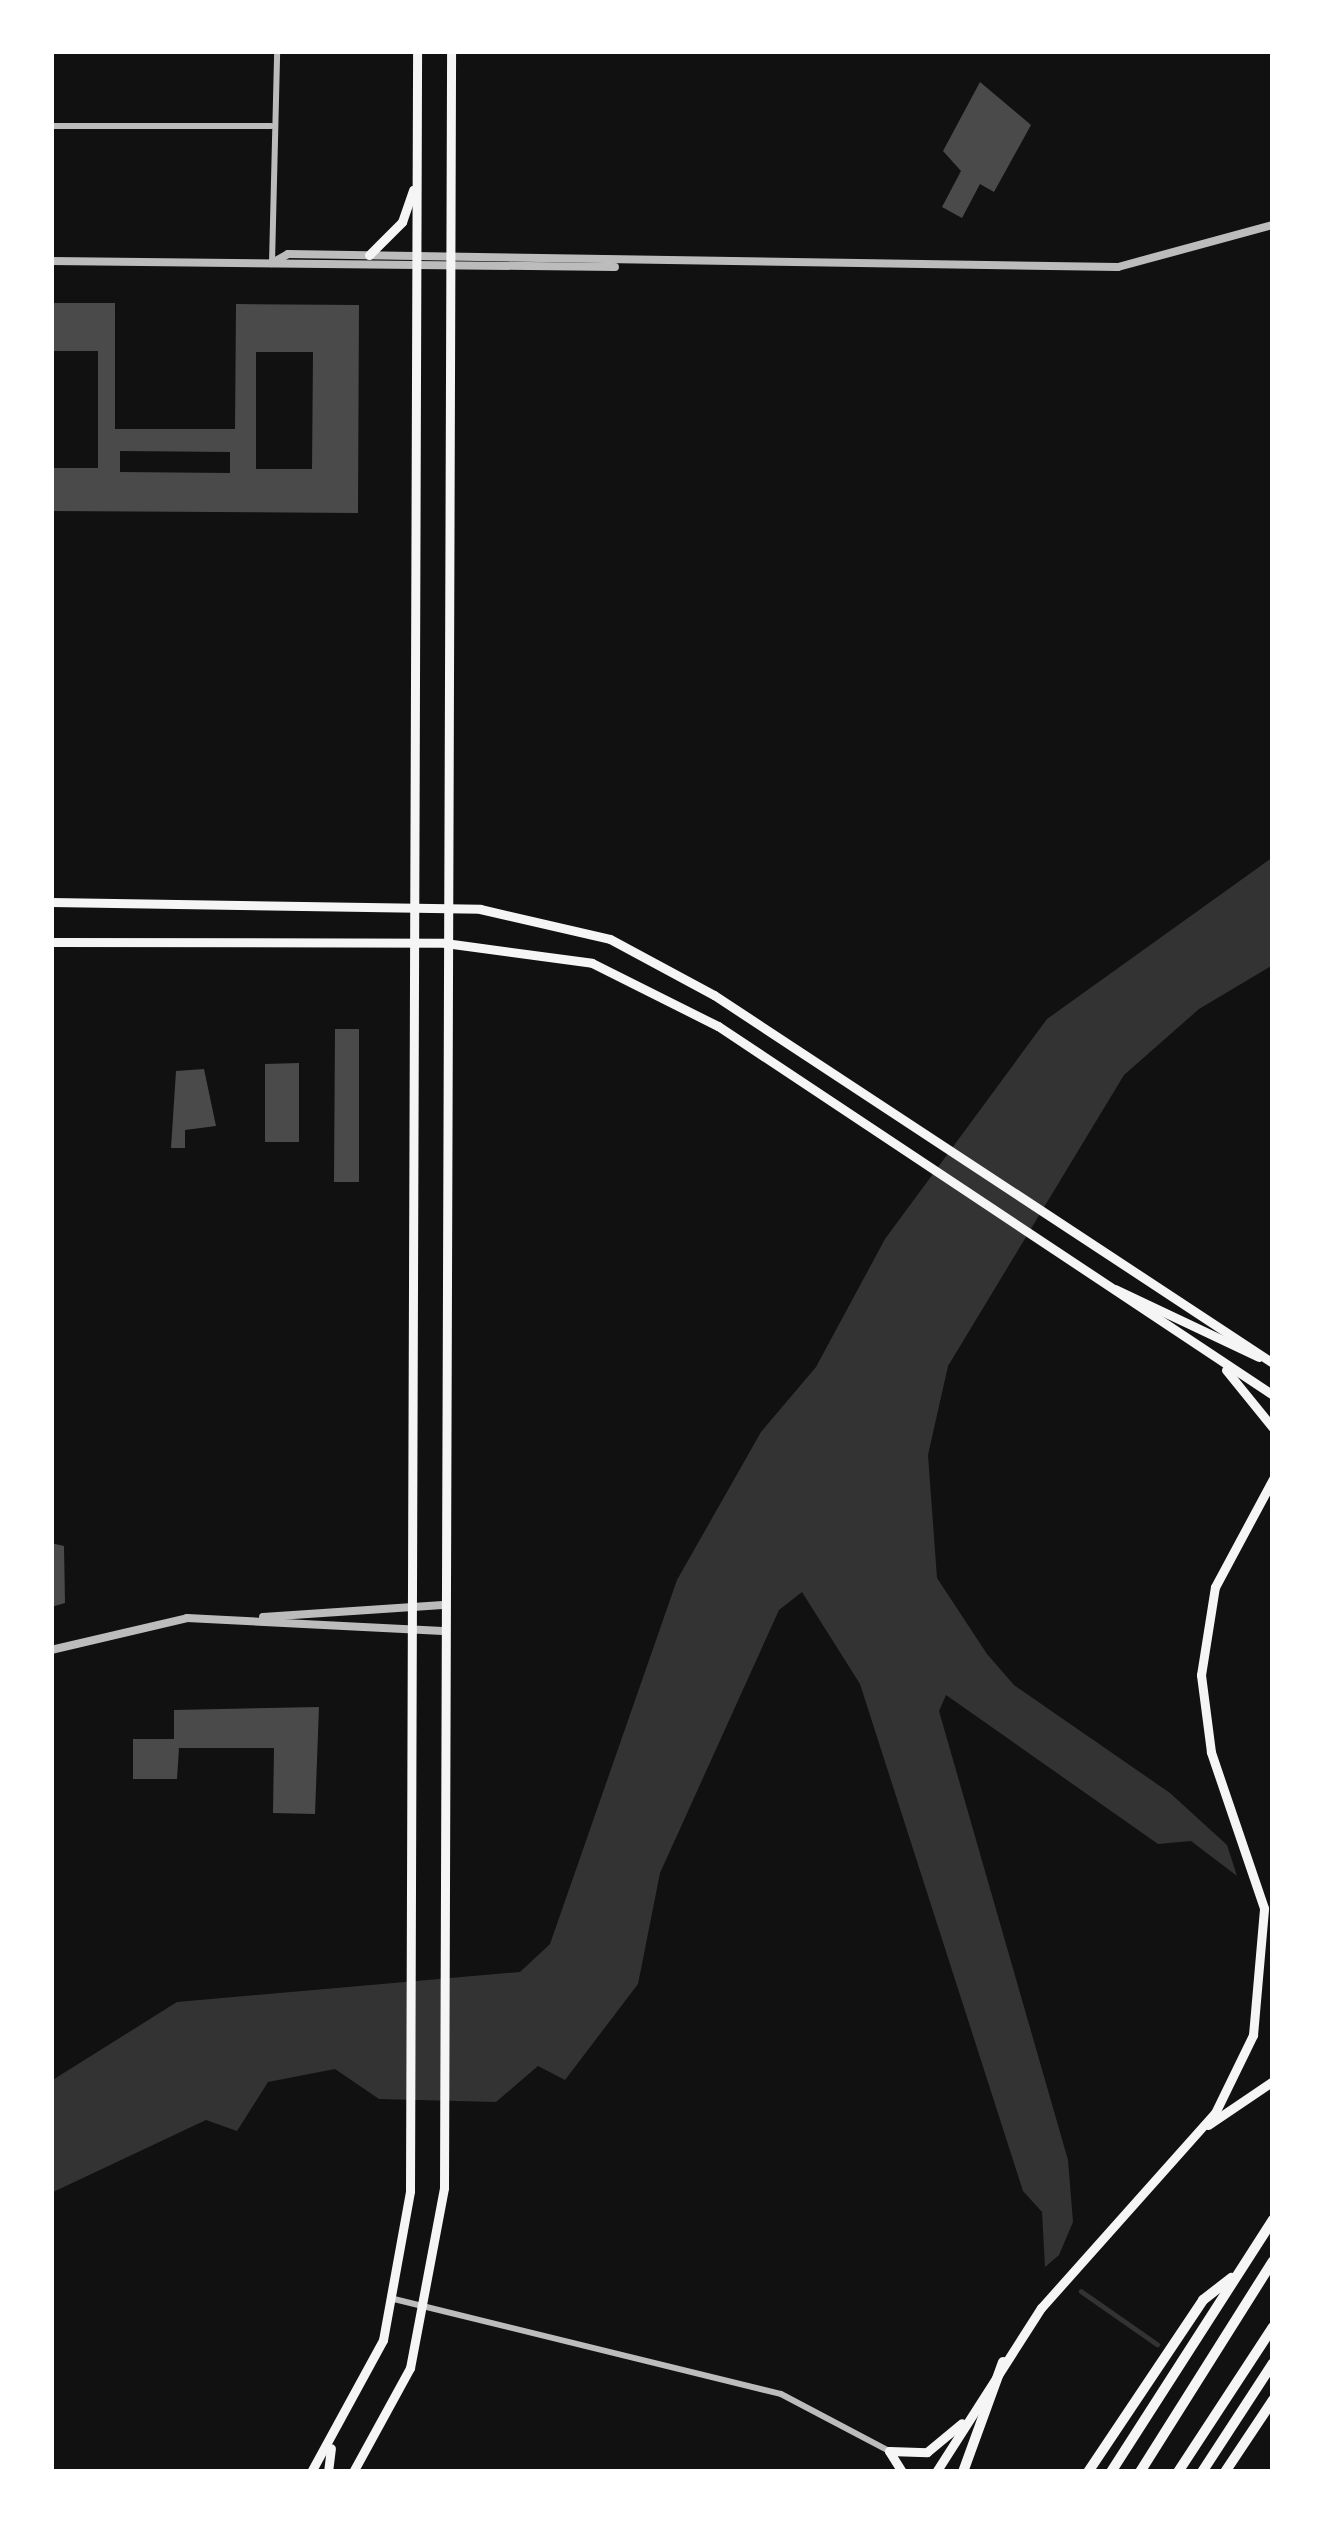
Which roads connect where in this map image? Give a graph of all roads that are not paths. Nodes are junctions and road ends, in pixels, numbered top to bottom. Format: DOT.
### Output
graph roads {
  1 [pos="277,51"];
  2 [pos="416,51"];
  3 [pos="451,51"];
  4 [pos="51,126"];
  5 [pos="271,126"];
  6 [pos="417,179"];
  7 [pos="1273,225"];
  8 [pos="369,255"];
  9 [pos="417,256"];
  10 [pos="447,257"];
  11 [pos="51,261"];
  12 [pos="272,263"];
  13 [pos="617,267"];
  14 [pos="418,273"];
  15 [pos="447,273"];
  16 [pos="51,902"];
  17 [pos="414,908"];
  18 [pos="446,908"];
  19 [pos="51,942"];
  20 [pos="412,943"];
  21 [pos="445,943"];
  22 [pos="1115,1289"];
  23 [pos="1204,1350"];
  24 [pos="1269,1360"];
  25 [pos="1273,1395"];
  26 [pos="1273,1428"];
  27 [pos="1273,1478"];
  28 [pos="408,1605"];
  29 [pos="443,1605"];
  30 [pos="255,1618"];
  31 [pos="408,1631"];
  32 [pos="443,1631"];
  33 [pos="51,1650"];
  34 [pos="1273,2081"];
  35 [pos="1205,2126"];
  36 [pos="1273,2220"];
  37 [pos="1273,2261"];
  38 [pos="1238,2273"];
  39 [pos="394,2299"];
  40 [pos="427,2311"];
  41 [pos="1273,2327"];
  42 [pos="1003,2362"];
  43 [pos="1273,2363"];
  44 [pos="1273,2400"];
  45 [pos="973,2411"];
  46 [pos="331,2443"];
  47 [pos="889,2451"];
  48 [pos="311,2472"];
  49 [pos="328,2472"];
  50 [pos="353,2472"];
  51 [pos="902,2472"];
  52 [pos="936,2472"];
  53 [pos="963,2472"];
  54 [pos="1088,2472"];
  55 [pos="1111,2472"];
  56 [pos="1140,2472"];
  57 [pos="1178,2472"];
  58 [pos="1202,2472"];
  59 [pos="1225,2472"];
  1 -- 5 [label="street"];
  2 -- 6 [label="main road"];
  3 -- 10 [label="main road"];
  4 -- 5 [label="street"];
  5 -- 12 [label="street"];
  6 -- 8 [label="main road"];
  6 -- 9 [label="main road"];
  7 -- 13 [label="street"];
  8 -- 9 [label="street"];
  8 -- 12 [label="street"];
  9 -- 10 [label="street"];
  9 -- 14 [label="main road"];
  10 -- 13 [label="street"];
  10 -- 15 [label="main road"];
  11 -- 12 [label="street"];
  12 -- 14 [label="street"];
  13 -- 15 [label="street"];
  14 -- 15 [label="street"];
  14 -- 17 [label="main road"];
  15 -- 18 [label="main road"];
  16 -- 17 [label="main road"];
  17 -- 18 [label="main road"];
  17 -- 20 [label="main road"];
  18 -- 21 [label="main road"];
  18 -- 24 [label="main road"];
  19 -- 20 [label="main road"];
  20 -- 21 [label="main road"];
  20 -- 28 [label="main road"];
  21 -- 22 [label="main road"];
  21 -- 29 [label="main road"];
  22 -- 23 [label="main road"];
  22 -- 24 [label="main road"];
  23 -- 25 [label="main road"];
  23 -- 26 [label="main road"];
  27 -- 35 [label="main road"];
  28 -- 29 [label="street"];
  28 -- 30 [label="street"];
  28 -- 31 [label="main road"];
  29 -- 32 [label="main road"];
  30 -- 31 [label="street"];
  30 -- 33 [label="street"];
  31 -- 32 [label="street"];
  31 -- 39 [label="main road"];
  32 -- 40 [label="main road"];
  34 -- 35 [label="main road"];
  35 -- 42 [label="main road"];
  36 -- 38 [label="highway"];
  37 -- 56 [label="highway"];
  38 -- 54 [label="highway"];
  38 -- 55 [label="highway"];
  39 -- 40 [label="street"];
  39 -- 46 [label="main road"];
  40 -- 47 [label="street"];
  40 -- 50 [label="main road"];
  41 -- 57 [label="highway"];
  42 -- 45 [label="main road"];
  42 -- 53 [label="highway"];
  43 -- 58 [label="highway"];
  44 -- 59 [label="highway"];
  45 -- 47 [label="main road"];
  45 -- 52 [label="main road"];
  46 -- 48 [label="main road"];
  46 -- 49 [label="main road"];
  47 -- 51 [label="main road"];
}
